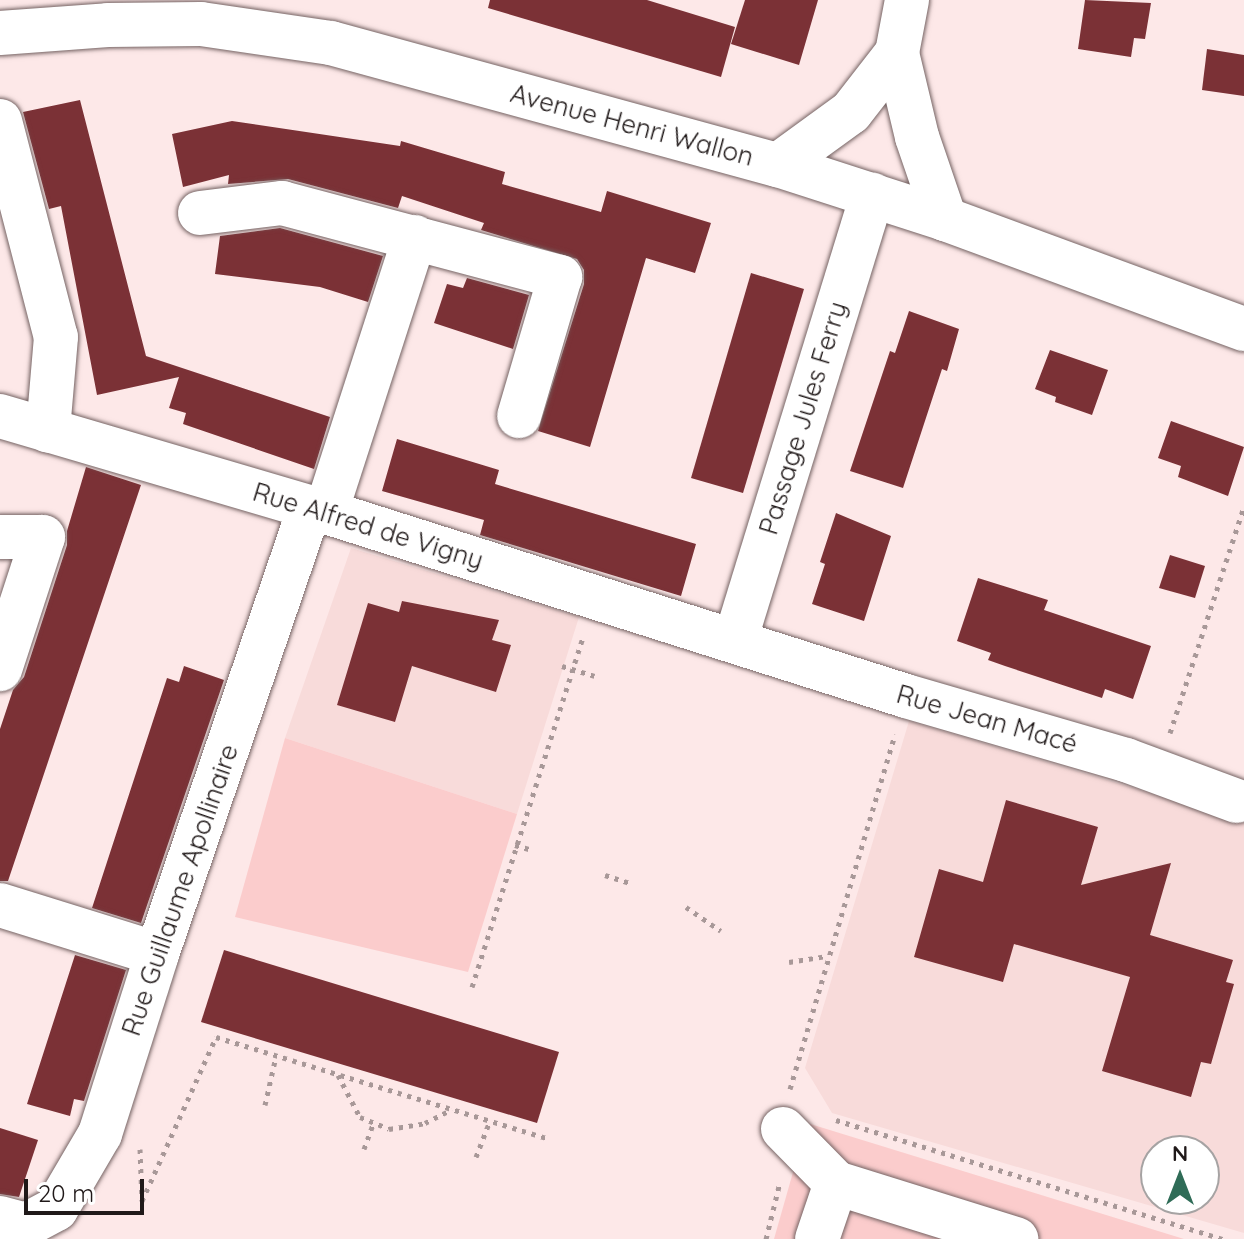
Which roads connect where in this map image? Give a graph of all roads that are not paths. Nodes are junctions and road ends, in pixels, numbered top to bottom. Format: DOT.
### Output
graph roads {
  1 [pos="907,0"];
  2 [pos="0,33"];
  3 [pos="897,53"];
  4 [pos="0,121"];
  5 [pos="778,165"];
  6 [pos="872,195"];
  7 [pos="200,213"];
  8 [pos="945,219"];
  9 [pos="415,237"];
  10 [pos="1244,329"];
  11 [pos="0,416"];
  12 [pos="519,416"];
  13 [pos="48,431"];
  14 [pos="318,510"];
  15 [pos="0,537"];
  16 [pos="735,641"];
  17 [pos="0,669"];
  18 [pos="1237,801"];
  19 [pos="0,905"];
  20 [pos="157,954"];
  21 [pos="783,1129"];
  22 [pos="836,1183"];
  23 [pos="0,1218"];
  24 [pos="817,1239"];
  25 [pos="1016,1239"];
  1 -- 3 [label="street"];
  2 -- 5 [label="street, Avenue Henri Wallon"];
  3 -- 5 [label="street"];
  3 -- 8 [label="street"];
  4 -- 13 [label="street"];
  5 -- 6 [label="street, Avenue Henri Wallon"];
  6 -- 8 [label="street, Avenue Henri Wallon"];
  6 -- 16 [label="street, Passage Jules Ferry"];
  7 -- 9 [label="street"];
  8 -- 10 [label="street, Avenue Henri Wallon"];
  9 -- 12 [label="street"];
  9 -- 14 [label="street, Rue Guillaume Apollinaire"];
  11 -- 13 [label="street, Rue Alfred de Vigny"];
  13 -- 14 [label="street, Rue Alfred de Vigny"];
  14 -- 16 [label="street, Rue Alfred de Vigny"];
  14 -- 20 [label="street, Rue Guillaume Apollinaire"];
  15 -- 17 [label="street"];
  16 -- 18 [label="street, Rue Jean Macé"];
  19 -- 20 [label="street"];
  20 -- 23 [label="street, Rue Guillaume Apollinaire"];
  21 -- 22 [label="street"];
  22 -- 24 [label="street"];
  22 -- 25 [label="street"];
}
